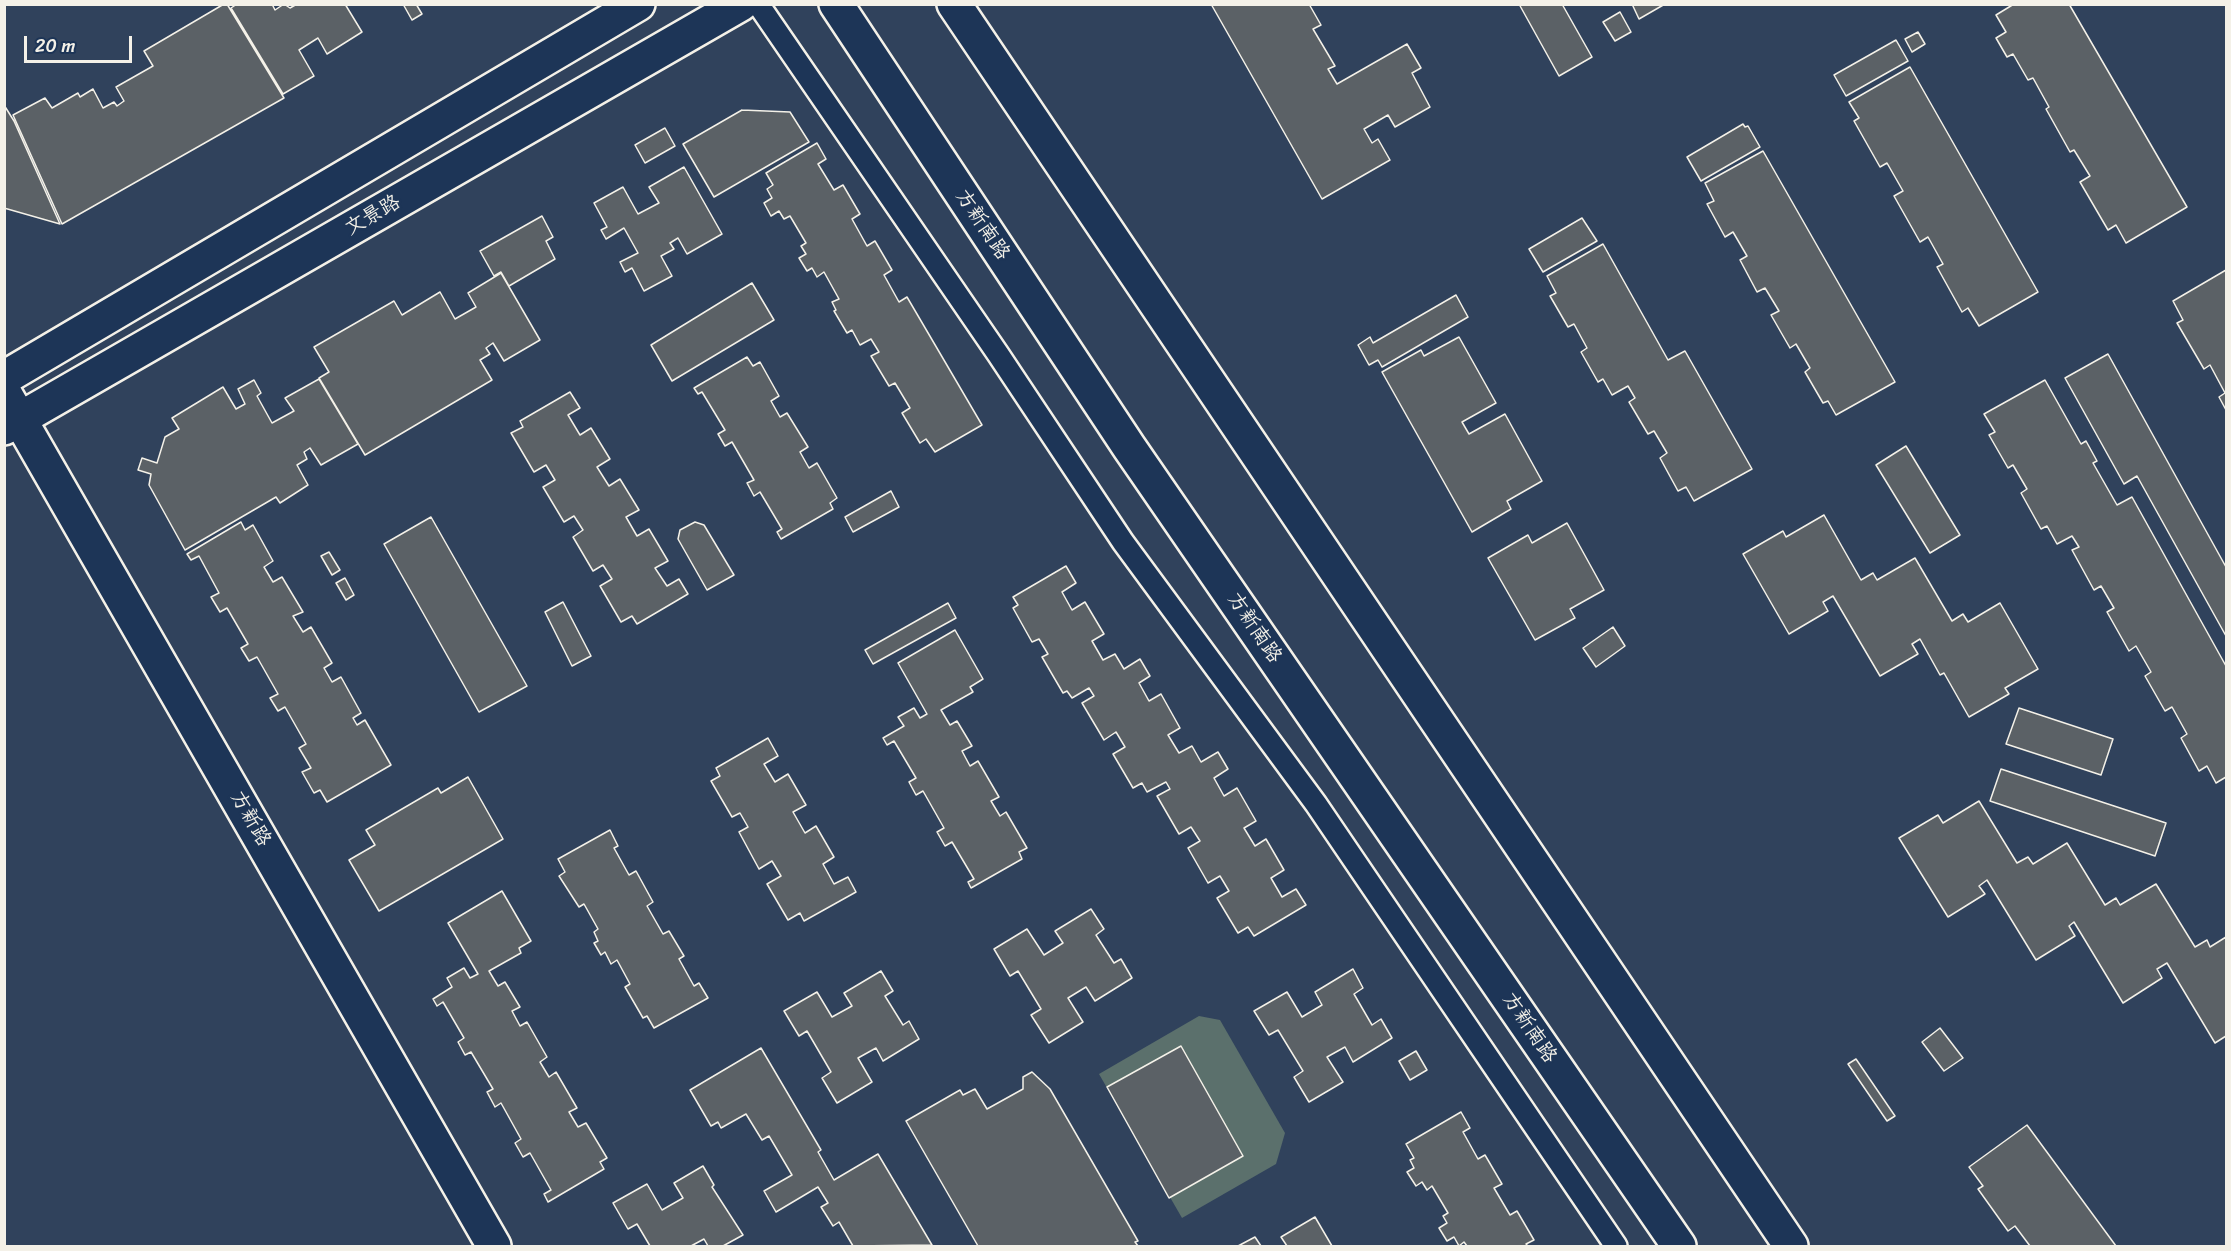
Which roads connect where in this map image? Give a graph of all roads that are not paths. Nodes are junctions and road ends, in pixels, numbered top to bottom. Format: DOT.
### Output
graph roads {
  1 [pos="638,4"];
  2 [pos="741,4"];
  3 [pos="758,4"];
  4 [pos="836,4"];
  5 [pos="954,4"];
  6 [pos="4,378"];
  7 [pos="10,413"];
  8 [pos="494,1246"];
  9 [pos="1616,1246"];
  10 [pos="1679,1246"];
  11 [pos="1791,1246"];
  1 -- 6 [label="main road"];
  2 -- 7 [label="main road, 文景路"];
  3 -- 9 [label="lane"];
  4 -- 10 [label="main road, 方新南路"];
  5 -- 11 [label="main road"];
  7 -- 8 [label="main road, 方新路"];
}
